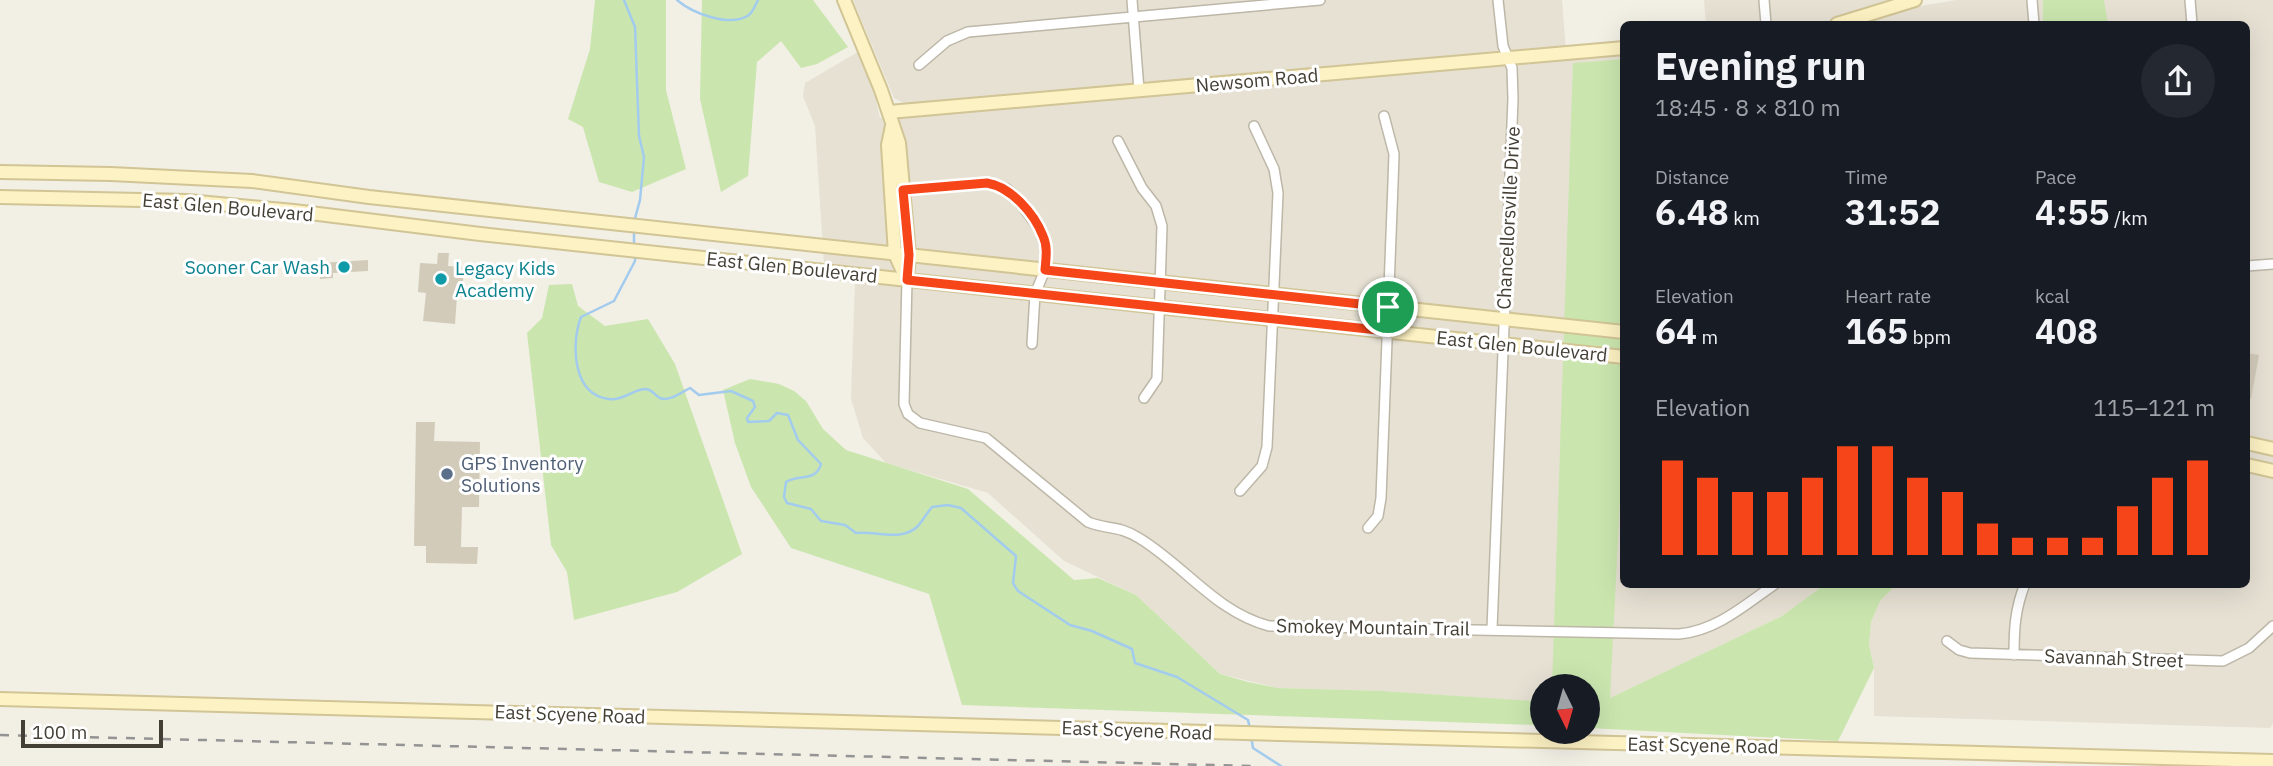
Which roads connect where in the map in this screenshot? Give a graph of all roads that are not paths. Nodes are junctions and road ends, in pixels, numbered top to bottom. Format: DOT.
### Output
graph roads {
  1 [pos="844,0"];
  2 [pos="1132,0"];
  3 [pos="1320,0"];
  4 [pos="1498,0"];
  5 [pos="1764,0"];
  6 [pos="1915,0"];
  7 [pos="2032,0"];
  8 [pos="2190,0"];
  9 [pos="1134,16"];
  10 [pos="1766,21"];
  11 [pos="1846,21"];
  12 [pos="2034,21"];
  13 [pos="2192,21"];
  14 [pos="1620,48"];
  15 [pos="1509,58"];
  16 [pos="919,65"];
  17 [pos="1139,90"];
  18 [pos="1384,116"];
  19 [pos="891,119"];
  20 [pos="1254,126"];
  21 [pos="1118,141"];
  22 [pos="0,172"];
  23 [pos="897,191"];
  24 [pos="0,197"];
  25 [pos="369,197"];
  26 [pos="365,221"];
  27 [pos="895,254"];
  28 [pos="909,255"];
  29 [pos="2273,264"];
  30 [pos="2250,266"];
  31 [pos="1045,270"];
  32 [pos="907,280"];
  33 [pos="1159,282"];
  34 [pos="1035,294"];
  35 [pos="1274,295"];
  36 [pos="1158,306"];
  37 [pos="1388,307"];
  38 [pos="1272,319"];
  39 [pos="1503,319"];
  40 [pos="1387,331"];
  41 [pos="1620,332"];
  42 [pos="1502,343"];
  43 [pos="1032,344"];
  44 [pos="1620,357"];
  45 [pos="1144,398"];
  46 [pos="2250,444"];
  47 [pos="2273,449"];
  48 [pos="2250,466"];
  49 [pos="2273,471"];
  50 [pos="1240,491"];
  51 [pos="1368,528"];
  52 [pos="1769,588"];
  53 [pos="2023,588"];
  54 [pos="2273,626"];
  55 [pos="1492,629"];
  56 [pos="1947,641"];
  57 [pos="2014,655"];
  58 [pos="0,699"];
  59 [pos="2273,761"];
  1 -- 19 [label="street"];
  2 -- 9 [label="street"];
  3 -- 9 [label="street"];
  4 -- 15 [label="street, Chancellorsville Drive"];
  5 -- 10 [label="street"];
  6 -- 11 [label="street"];
  7 -- 12 [label="street"];
  8 -- 13 [label="street"];
  9 -- 16 [label="street"];
  9 -- 17 [label="street"];
  14 -- 15 [label="street, Newsom Road"];
  15 -- 17 [label="street, Newsom Road"];
  15 -- 39 [label="street, Chancellorsville Drive"];
  17 -- 19 [label="street, Newsom Road"];
  18 -- 37 [label="street"];
  19 -- 23 [label="street"];
  20 -- 35 [label="street"];
  21 -- 33 [label="street"];
  22 -- 25 [label="street, East Glen Boulevard"];
  23 -- 27 [label="street"];
  23 -- 28 [label="street"];
  23 -- 31 [label="street"];
  24 -- 26 [label="street, East Glen Boulevard"];
  25 -- 26 [label="street"];
  25 -- 27 [label="street, East Glen Boulevard"];
  26 -- 32 [label="street, East Glen Boulevard"];
  27 -- 28 [label="street, East Glen Boulevard"];
  27 -- 32 [label="street"];
  28 -- 31 [label="street, East Glen Boulevard"];
  28 -- 32 [label="street"];
  29 -- 30 [label="street"];
  31 -- 33 [label="street, East Glen Boulevard"];
  31 -- 34 [label="street"];
  32 -- 34 [label="street, East Glen Boulevard"];
  32 -- 55 [label="street, Smokey Mountain Trail"];
  33 -- 35 [label="street, East Glen Boulevard"];
  33 -- 36 [label="street"];
  34 -- 36 [label="street, East Glen Boulevard"];
  34 -- 43 [label="street"];
  35 -- 37 [label="street, East Glen Boulevard"];
  35 -- 38 [label="street"];
  36 -- 38 [label="street, East Glen Boulevard"];
  36 -- 45 [label="street"];
  37 -- 39 [label="street, East Glen Boulevard"];
  37 -- 40 [label="street"];
  38 -- 40 [label="street, East Glen Boulevard"];
  38 -- 50 [label="street"];
  39 -- 41 [label="street, East Glen Boulevard"];
  39 -- 42 [label="street, Chancellorsville Drive"];
  40 -- 42 [label="street, East Glen Boulevard"];
  40 -- 51 [label="street"];
  42 -- 44 [label="street, East Glen Boulevard"];
  42 -- 55 [label="street, Chancellorsville Drive"];
  46 -- 47 [label="street"];
  48 -- 49 [label="street"];
  52 -- 55 [label="street, Smokey Mountain Trail"];
  53 -- 57 [label="street"];
  54 -- 57 [label="street, Savannah Street"];
  56 -- 57 [label="street, Savannah Street"];
  58 -- 59 [label="street, East Scyene Road"];
}
